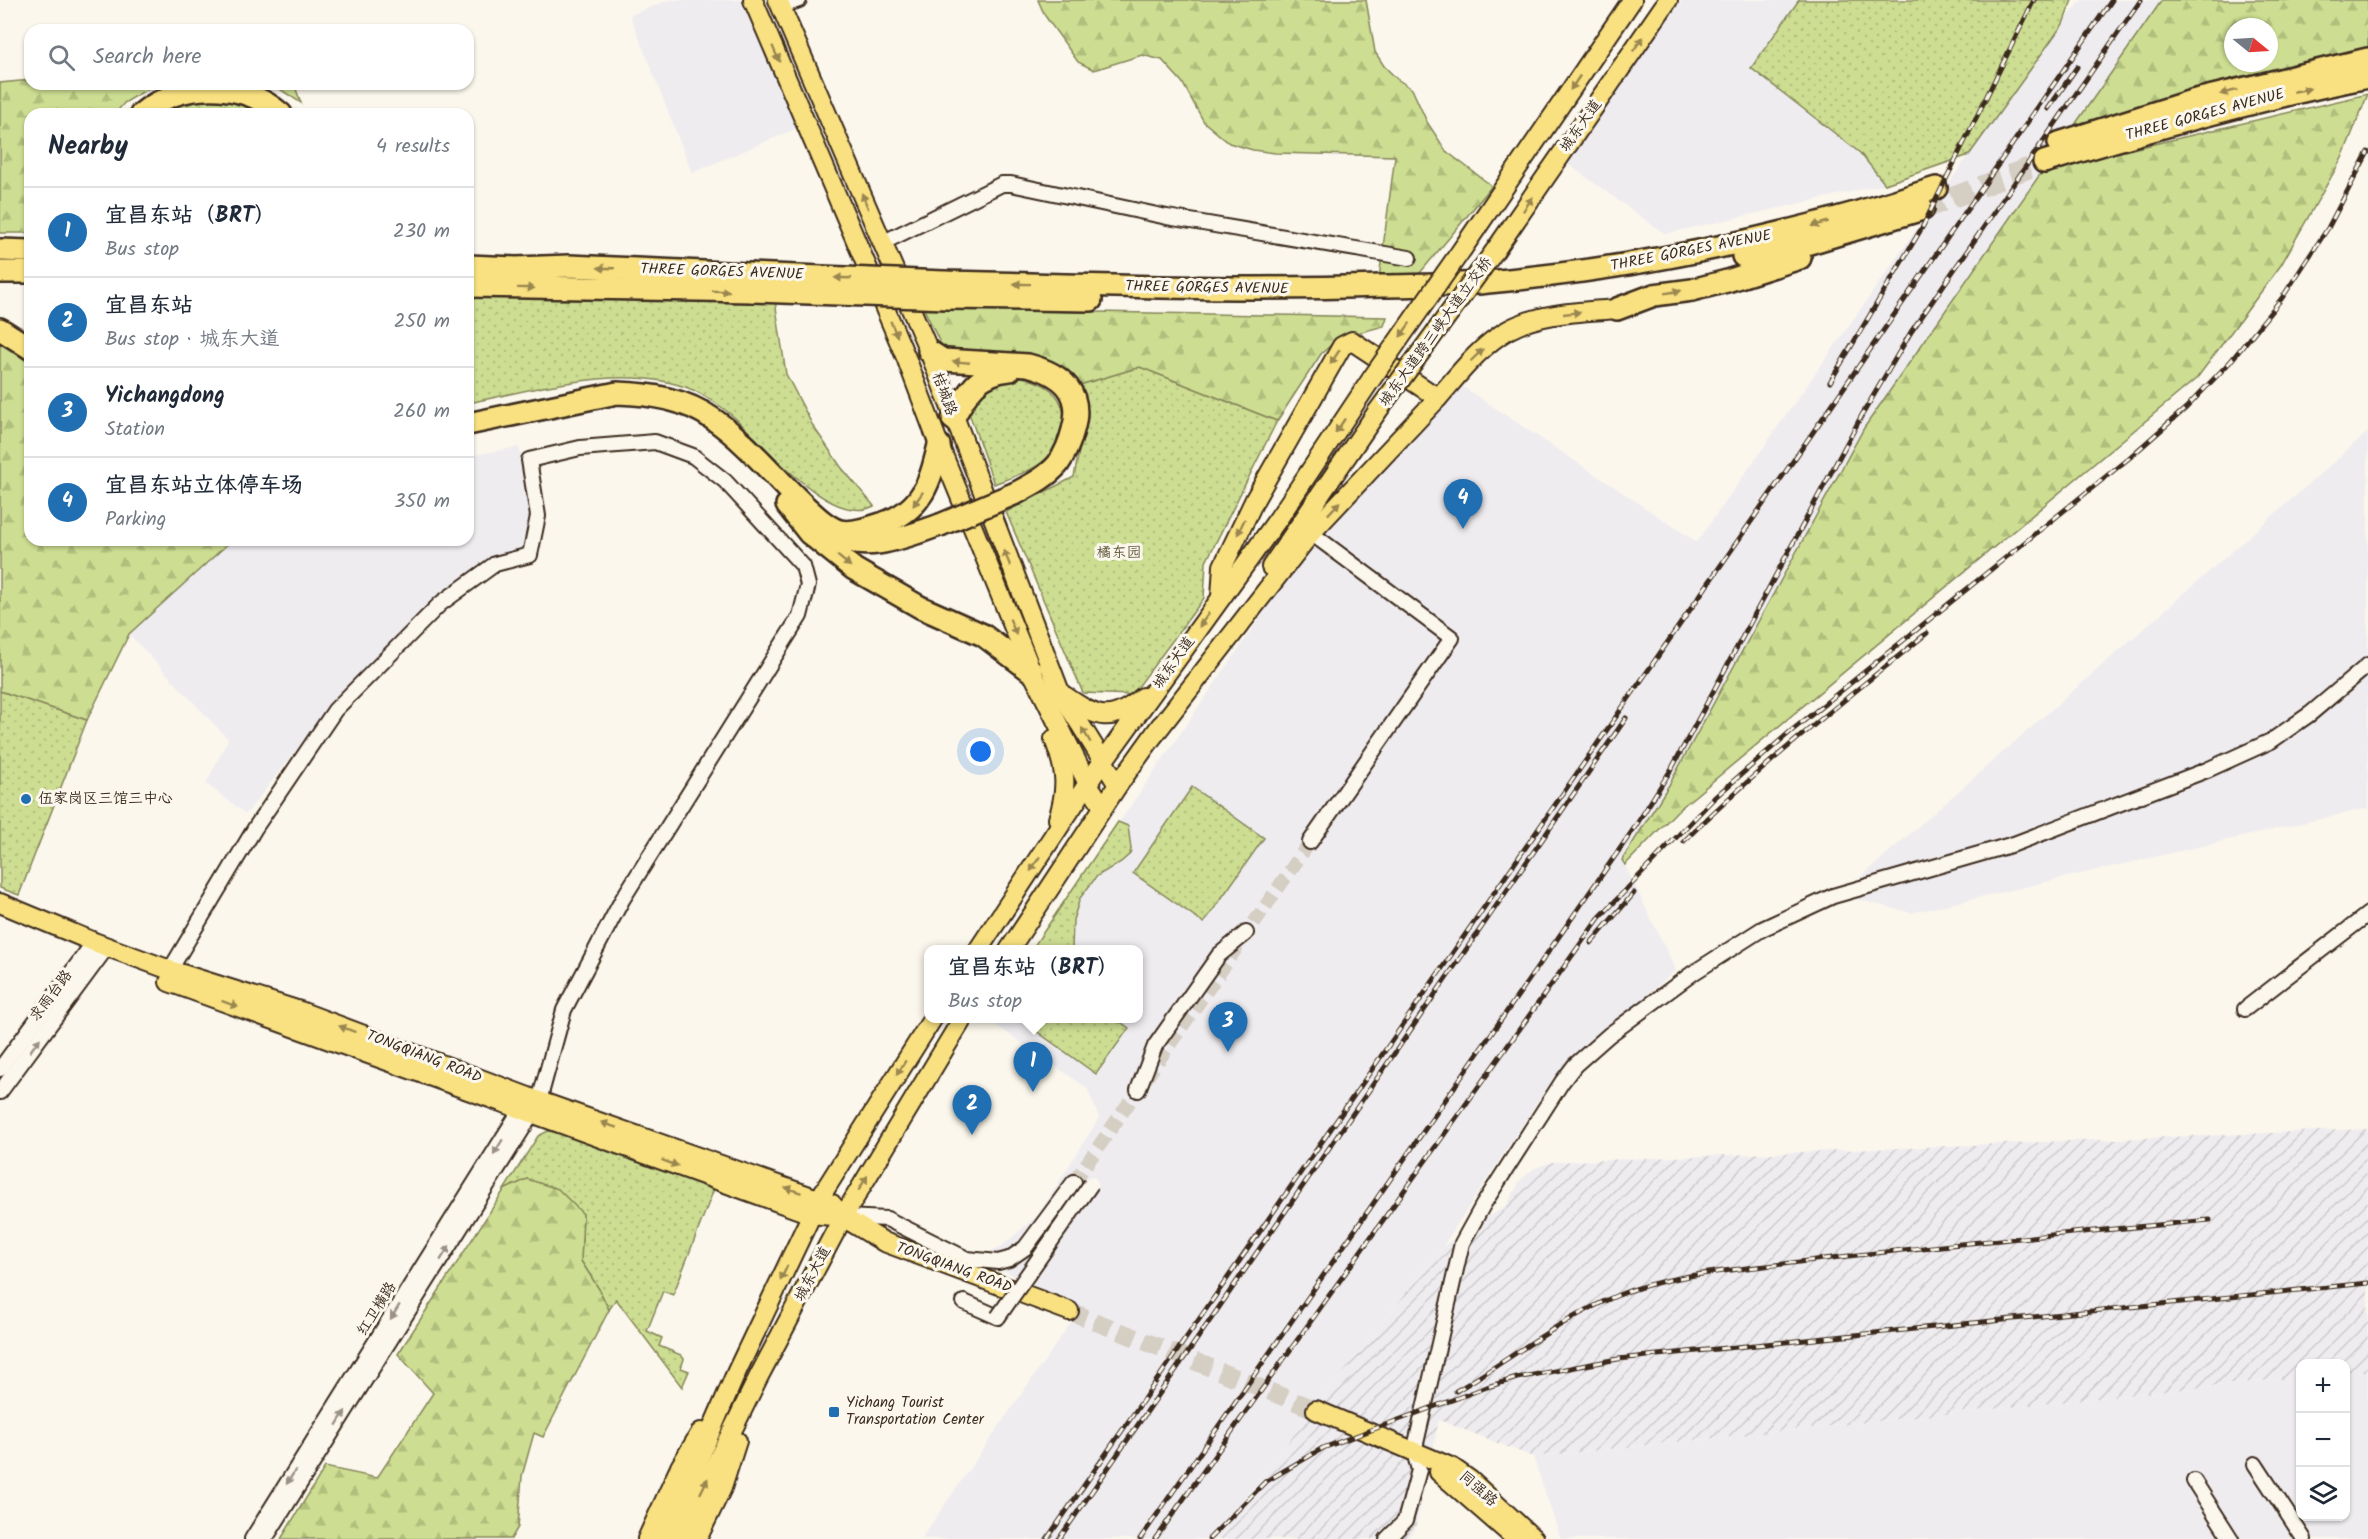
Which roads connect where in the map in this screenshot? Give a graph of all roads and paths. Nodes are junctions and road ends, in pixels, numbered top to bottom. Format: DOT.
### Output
graph roads {
  1 [pos="753,0"];
  2 [pos="799,0"];
  3 [pos="1632,0"];
  4 [pos="1668,0"];
  5 [pos="779,3"];
  6 [pos="2368,59"];
  7 [pos="2368,77"];
  8 [pos="166,90"];
  9 [pos="187,90"];
  10 [pos="225,90"];
  11 [pos="257,90"];
  12 [pos="136,108"];
  13 [pos="150,108"];
  14 [pos="272,108"];
  15 [pos="282,108"];
  16 [pos="2055,144"];
  17 [pos="2044,162"];
  18 [pos="1936,188"];
  19 [pos="882,243"];
  20 [pos="1463,248"];
  21 [pos="0,250"];
  22 [pos="24,251"];
  23 [pos="1494,252"];
  24 [pos="474,254"];
  25 [pos="1409,258"];
  26 [pos="474,266"];
  27 [pos="569,266"];
  28 [pos="0,272"];
  29 [pos="24,272"];
  30 [pos="751,282"];
  31 [pos="474,286"];
  32 [pos="946,290"];
  33 [pos="1617,309"];
  34 [pos="0,328"];
  35 [pos="24,344"];
  36 [pos="929,351"];
  37 [pos="1372,378"];
  38 [pos="617,393"];
  39 [pos="1438,398"];
  40 [pos="474,410"];
  41 [pos="1377,412"];
  42 [pos="953,419"];
  43 [pos="474,423"];
  44 [pos="474,438"];
  45 [pos="939,445"];
  46 [pos="1015,490"];
  47 [pos="787,505"];
  48 [pos="938,522"];
  49 [pos="839,531"];
  50 [pos="1311,533"];
  51 [pos="1221,596"];
  52 [pos="2368,665"];
  53 [pos="1032,672"];
  54 [pos="1159,684"];
  55 [pos="1060,692"];
  56 [pos="1154,735"];
  57 [pos="1103,763"];
  58 [pos="1088,784"];
  59 [pos="1118,785"];
  60 [pos="1103,807"];
  61 [pos="1053,837"];
  62 [pos="1310,842"];
  63 [pos="0,903"];
  64 [pos="0,912"];
  65 [pos="2368,914"];
  66 [pos="1246,933"];
  67 [pos="981,945"];
  68 [pos="1012,945"];
  69 [pos="97,950"];
  70 [pos="170,970"];
  71 [pos="2245,1009"];
  72 [pos="930,1023"];
  73 [pos="960,1023"];
  74 [pos="0,1069"];
  75 [pos="1138,1090"];
  76 [pos="0,1092"];
  77 [pos="530,1105"];
  78 [pos="1074,1182"];
  79 [pos="1091,1184"];
  80 [pos="815,1207"];
  81 [pos="843,1217"];
  82 [pos="964,1302"];
  83 [pos="1069,1311"];
  84 [pos="737,1371"];
  85 [pos="759,1376"];
  86 [pos="1316,1410"];
  87 [pos="1414,1452"];
  88 [pos="2255,1464"];
  89 [pos="2194,1481"];
  90 [pos="252,1539"];
  91 [pos="266,1539"];
  92 [pos="647,1539"];
  93 [pos="664,1539"];
  94 [pos="679,1539"];
  95 [pos="697,1539"];
  96 [pos="1387,1539"];
  97 [pos="1516,1539"];
  98 [pos="1534,1539"];
  99 [pos="2231,1539"];
  100 [pos="2304,1539"];
  1 -- 45 [label="main road, 桔城路, one-way"];
  2 -- 5 [label="street"];
  3 -- 20 [label="main road, 城东大道, one-way"];
  23 -- 4 [label="main road, 城东大道, one-way"];
  19 -- 5 [label="main road, 桔城路, one-way"];
  6 -- 16 [label="highway, THREE GORGES AVENUE, one-way"];
  17 -- 7 [label="highway, THREE GORGES AVENUE, one-way"];
  8 -- 12 [label="highway"];
  9 -- 13 [label="highway"];
  10 -- 14 [label="highway"];
  11 -- 15 [label="highway"];
  18 -- 32 [label="highway, THREE GORGES AVENUE, one-way"];
  19 -- 25 [label="street"];
  19 -- 36 [label="main road, 桔城路"];
  20 -- 37 [label="main road, 城东大道跨三峡大道立交桥, one-way, bridge"];
  21 -- 22 [label="highway"];
  23 -- 41 [label="main road, 城东大道跨三峡大道立交桥, bridge"];
  24 -- 27 [label="highway"];
  26 -- 27 [label="highway, THREE GORGES AVENUE"];
  30 -- 27 [label="highway, THREE GORGES AVENUE, one-way"];
  28 -- 29 [label="highway"];
  31 -- 30 [label="highway, THREE GORGES AVENUE, one-way"];
  30 -- 32 [label="highway, THREE GORGES AVENUE, bridge"];
  33 -- 32 [label="highway, THREE GORGES AVENUE, one-way"];
  39 -- 33 [label="main road, one-way"];
  34 -- 35 [label="highway"];
  36 -- 42 [label="main road, 桔城路"];
  46 -- 36 [label="highway, one-way"];
  37 -- 51 [label="main road, 城东大道, one-way"];
  38 -- 40 [label="highway"];
  38 -- 43 [label="highway"];
  38 -- 49 [label="highway"];
  50 -- 39 [label="main road, one-way"];
  39 -- 51 [label="main road, one-way"];
  41 -- 56 [label="main road, 城东大道"];
  42 -- 46 [label="highway"];
  55 -- 42 [label="main road, 桔城路, one-way"];
  44 -- 47 [label="highway"];
  45 -- 49 [label="highway, one-way"];
  45 -- 53 [label="main road, 桔城路, one-way"];
  46 -- 48 [label="highway, bridge"];
  47 -- 48 [label="highway"];
  47 -- 53 [label="highway, one-way"];
  48 -- 49 [label="highway"];
  50 -- 56 [label="main road"];
  50 -- 62 [label="street"];
  51 -- 54 [label="main road, 城东大道, one-way"];
  52 -- 87 [label="street"];
  53 -- 58 [label="main road, 桔城路"];
  53 -- 61 [label="main road"];
  54 -- 55 [label="main road"];
  54 -- 57 [label="main road, 城东大道"];
  57 -- 55 [label="main road, 桔城路, one-way"];
  56 -- 59 [label="main road, 城东大道"];
  57 -- 58 [label="main road, 城东大道"];
  57 -- 59 [label="main road, 桔城路"];
  58 -- 60 [label="main road, 桔城路"];
  58 -- 61 [label="main road, 城东大道"];
  59 -- 60 [label="main road, 城东大道"];
  60 -- 68 [label="main road, 城东大道"];
  61 -- 67 [label="main road, 城东大道, one-way"];
  63 -- 69 [label="main road, TONGQIANG ROAD"];
  64 -- 69 [label="main road, TONGQIANG ROAD"];
  65 -- 71 [label="street"];
  66 -- 75 [label="street"];
  69 -- 70 [label="main road, TONGQIANG ROAD"];
  69 -- 74 [label="street, 求雨台路"];
  76 -- 69 [label="street, 求雨台路, one-way"];
  69 -- 77 [label="main road, TONGQIANG ROAD, one-way"];
  77 -- 70 [label="main road, TONGQIANG ROAD, one-way"];
  70 -- 77 [label="street"];
  72 -- 80 [label="main road, 城东大道, one-way"];
  81 -- 73 [label="main road, 城东大道, one-way"];
  77 -- 80 [label="main road, TONGQIANG ROAD"];
  77 -- 90 [label="street, 红卫横路, one-way"];
  91 -- 77 [label="street, 红卫横路, one-way"];
  78 -- 81 [label="street"];
  79 -- 82 [label="street, bridge"];
  80 -- 81 [label="main road, TONGQIANG ROAD"];
  80 -- 84 [label="main road, 城东大道, one-way"];
  81 -- 83 [label="main road, TONGQIANG ROAD"];
  81 -- 85 [label="main road, 城东大道"];
  84 -- 92 [label="main road"];
  84 -- 93 [label="main road, 城东大道"];
  94 -- 85 [label="main road, 城东大道, one-way"];
  85 -- 95 [label="main road"];
  86 -- 87 [label="main road, 同强路"];
  87 -- 96 [label="street"];
  87 -- 97 [label="main road, 同强路"];
  87 -- 98 [label="main road, 同强路"];
  88 -- 100 [label="street"];
  89 -- 99 [label="street"];
}
